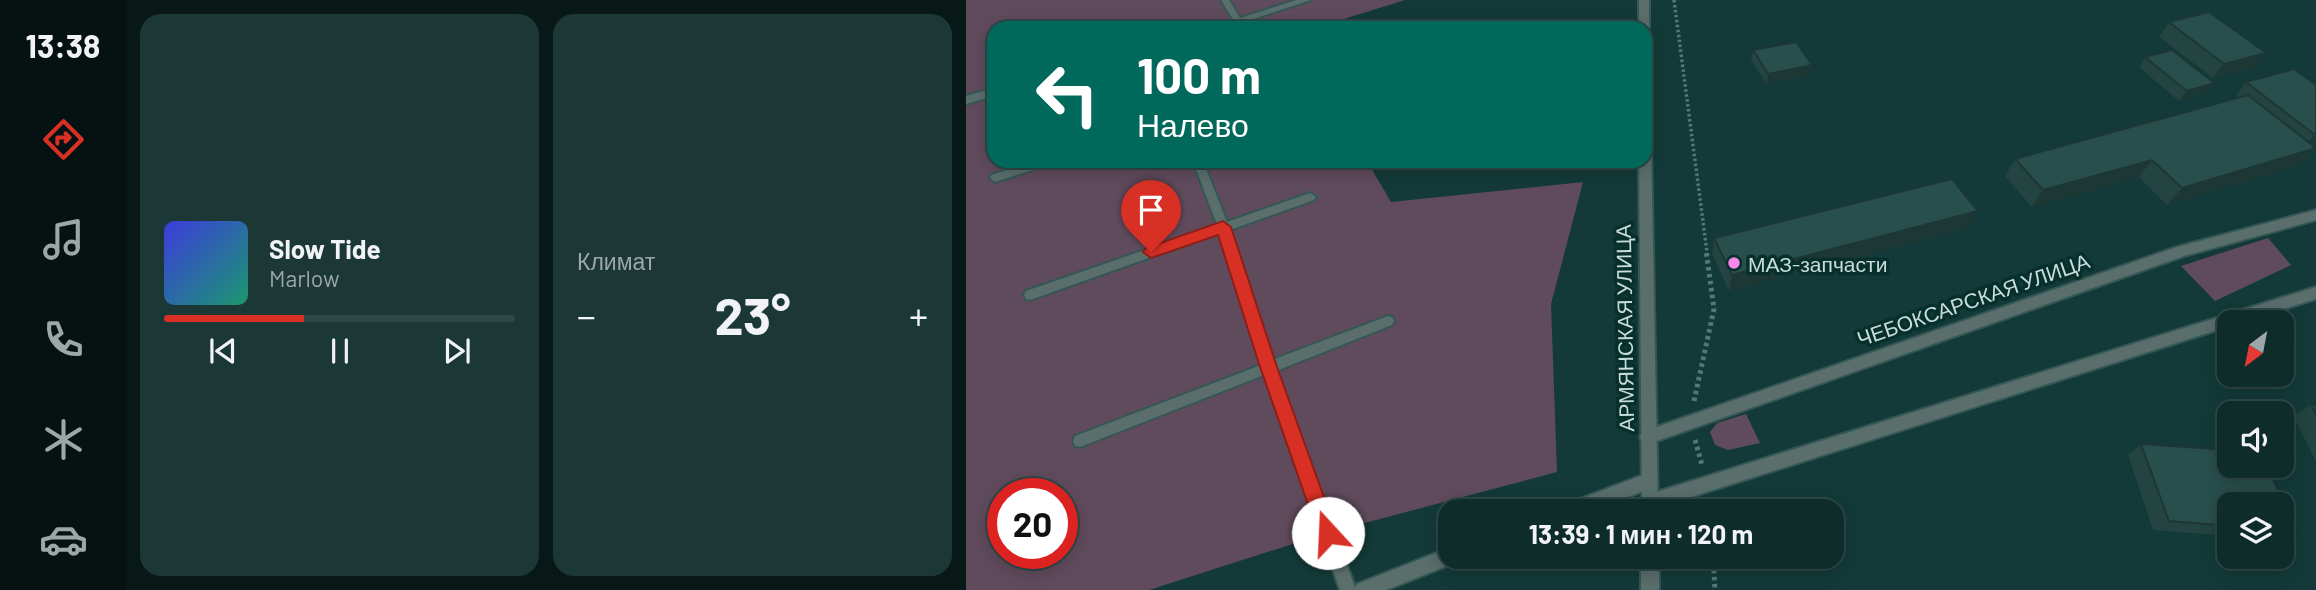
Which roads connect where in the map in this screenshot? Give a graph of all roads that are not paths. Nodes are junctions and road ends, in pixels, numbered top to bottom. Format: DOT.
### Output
graph roads {
  1 [pos="1225,0"];
  2 [pos="1306,0"];
  3 [pos="1644,0"];
  4 [pos="1238,21"];
  5 [pos="1644,21"];
  6 [pos="987,94"];
  7 [pos="966,100"];
  8 [pos="1026,168"];
  9 [pos="1201,168"];
  10 [pos="1645,168"];
  11 [pos="995,178"];
  12 [pos="1310,197"];
  13 [pos="2316,215"];
  14 [pos="1223,227"];
  15 [pos="2316,293"];
  16 [pos="1030,295"];
  17 [pos="1388,321"];
  18 [pos="1268,367"];
  19 [pos="1648,437"];
  20 [pos="1080,441"];
  21 [pos="1648,481"];
  22 [pos="1601,499"];
  23 [pos="1649,499"];
  24 [pos="1668,499"];
  25 [pos="1438,561"];
  26 [pos="1650,569"];
  27 [pos="1348,590"];
  28 [pos="1363,590"];
  29 [pos="1650,590"];
  1 -- 4 [label="lane"];
  2 -- 4 [label="street"];
  3 -- 5 [label="street"];
  6 -- 7 [label="street"];
  8 -- 11 [label="lane"];
  9 -- 14 [label="lane"];
  10 -- 19 [label="street, АРМЯНСКАЯ УЛИЦА"];
  12 -- 14 [label="lane"];
  13 -- 19 [label="street, ЧЕБОКСАРСКАЯ УЛИЦА"];
  14 -- 16 [label="lane"];
  14 -- 18 [label="lane"];
  15 -- 24 [label="street"];
  17 -- 18 [label="lane"];
  18 -- 20 [label="lane"];
  18 -- 27 [label="lane"];
  19 -- 21 [label="street, АРМЯНСКАЯ УЛИЦА"];
  21 -- 22 [label="street"];
  21 -- 23 [label="street, АРМЯНСКАЯ УЛИЦА"];
  25 -- 28 [label="street"];
  26 -- 29 [label="street"];
}
